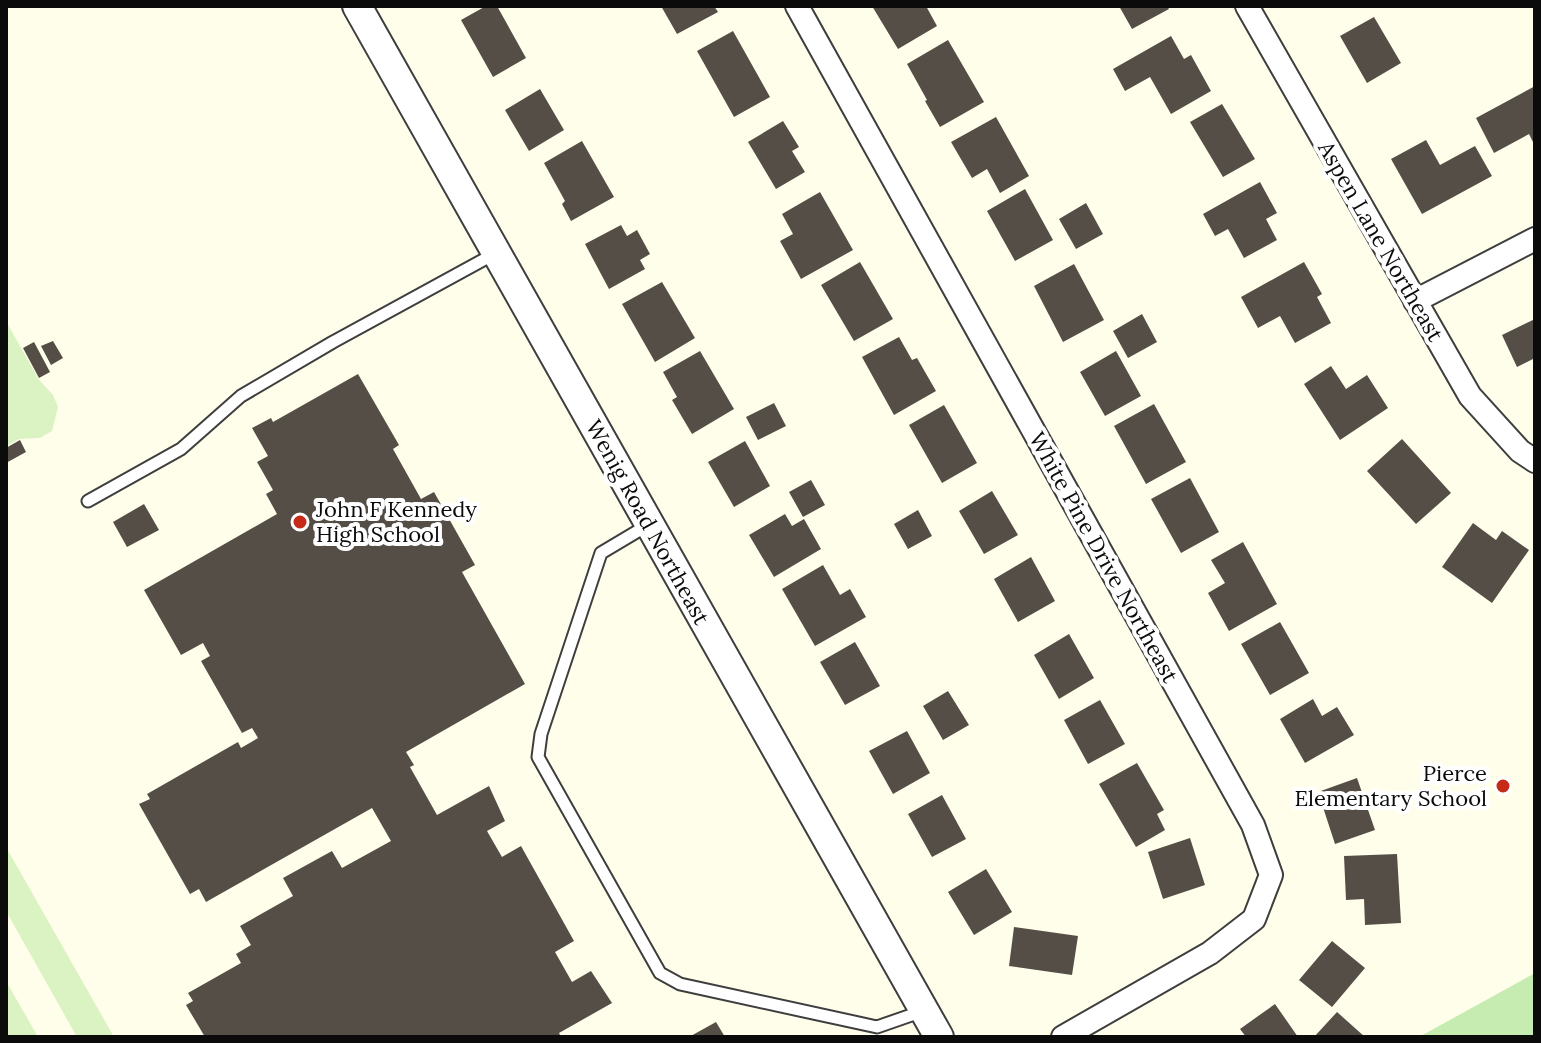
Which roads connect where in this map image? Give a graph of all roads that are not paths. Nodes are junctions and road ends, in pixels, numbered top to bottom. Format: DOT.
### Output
graph roads {
  1 [pos="357,6"];
  2 [pos="797,6"];
  3 [pos="1247,6"];
  4 [pos="1535,239"];
  5 [pos="496,253"];
  6 [pos="1415,301"];
  7 [pos="1535,461"];
  8 [pos="88,501"];
  9 [pos="649,524"];
  10 [pos="925,1011"];
  11 [pos="939,1037"];
  12 [pos="1063,1037"];
  1 -- 5 [label="street, Wenig Road Northeast"];
  2 -- 12 [label="street, White Pine Drive Northeast"];
  3 -- 6 [label="street, Aspen Lane Northeast"];
  4 -- 6 [label="street"];
  5 -- 8 [label="lane"];
  5 -- 9 [label="street, Wenig Road Northeast"];
  6 -- 7 [label="street, Aspen Lane Northeast"];
  9 -- 10 [label="street, Wenig Road Northeast"];
  9 -- 10 [label="lane"];
  10 -- 11 [label="street, Wenig Road Northeast"];
}
